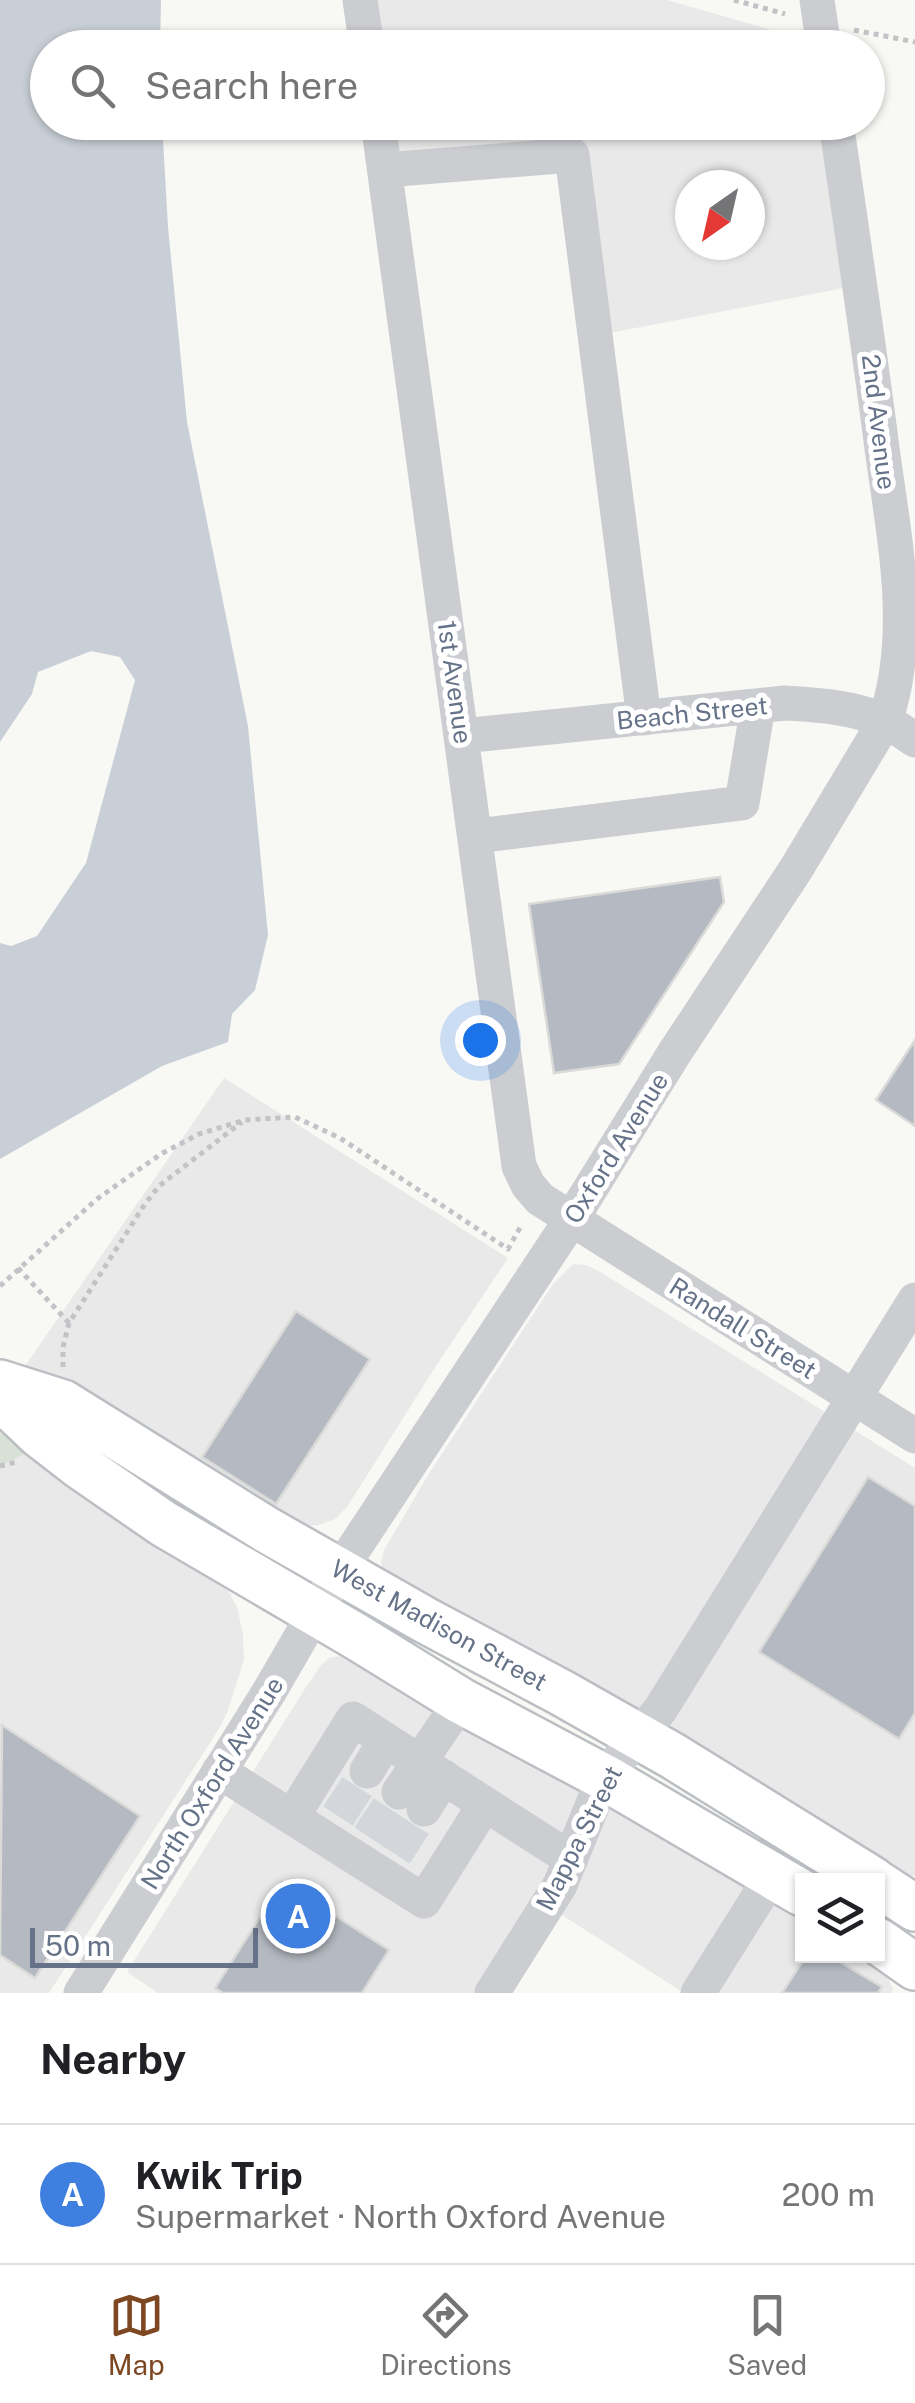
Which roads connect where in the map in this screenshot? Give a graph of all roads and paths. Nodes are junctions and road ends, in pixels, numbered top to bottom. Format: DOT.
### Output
graph roads {
  1 [pos="360,0"];
  2 [pos="817,0"];
  3 [pos="364,30"];
  4 [pos="821,30"];
  5 [pos="381,140"];
  6 [pos="839,140"];
  7 [pos="385,170"];
  8 [pos="908,595"];
  9 [pos="758,706"];
  10 [pos="644,718"];
  11 [pos="885,721"];
  12 [pos="462,736"];
  13 [pos="915,740"];
  14 [pos="476,836"];
  15 [pos="244,1120"];
  16 [pos="526,1218"];
  17 [pos="571,1220"];
  18 [pos="18,1268"];
  19 [pos="0,1286"];
  20 [pos="915,1300"];
  21 [pos="70,1323"];
  22 [pos="63,1377"];
  23 [pos="0,1384"];
  24 [pos="852,1396"];
  25 [pos="0,1397"];
  26 [pos="915,1436"];
  27 [pos="339,1571"];
  28 [pos="315,1613"];
  29 [pos="461,1701"];
  30 [pos="638,1736"];
  31 [pos="386,1740"];
  32 [pos="432,1770"];
  33 [pos="219,1771"];
  34 [pos="367,1771"];
  35 [pos="604,1777"];
  36 [pos="412,1800"];
  37 [pos="485,1804"];
  38 [pos="292,1817"];
  39 [pos="571,1858"];
  40 [pos="860,1873"];
  41 [pos="788,1883"];
  42 [pos="885,1888"];
  43 [pos="915,1908"];
  44 [pos="885,1946"];
  45 [pos="915,1967"];
  46 [pos="81,1993"];
  47 [pos="492,1993"];
  48 [pos="698,1993"];
  1 -- 3 [label="street"];
  2 -- 4 [label="street"];
  5 -- 7 [label="street, 1st Avenue"];
  6 -- 8 [label="street, 2nd Avenue"];
  7 -- 10 [label="street"];
  7 -- 12 [label="street, 1st Avenue"];
  8 -- 11 [label="street, 2nd Avenue"];
  9 -- 10 [label="street, Beach Street"];
  9 -- 11 [label="street, Beach Street"];
  9 -- 14 [label="street"];
  10 -- 12 [label="street, Beach Street"];
  11 -- 13 [label="street, Beach Street"];
  11 -- 17 [label="street, Oxford Avenue"];
  12 -- 14 [label="street, 1st Avenue"];
  14 -- 17 [label="street, 1st Avenue"];
  15 -- 16 [label="path"];
  15 -- 18 [label="path"];
  15 -- 21 [label="path"];
  17 -- 24 [label="street, Randall Street"];
  17 -- 27 [label="street, Oxford Avenue"];
  18 -- 19 [label="path"];
  18 -- 21 [label="path"];
  20 -- 24 [label="street"];
  21 -- 22 [label="path"];
  23 -- 27 [label="main road, West Madison Street"];
  24 -- 26 [label="street, Randall Street"];
  24 -- 30 [label="street, Mappa Street"];
  25 -- 28 [label="main road, West Madison Street"];
  27 -- 28 [label="street, North Oxford Avenue"];
  27 -- 30 [label="main road, West Madison Street"];
  28 -- 29 [label="main road, West Madison Street"];
  28 -- 33 [label="street, North Oxford Avenue"];
  29 -- 32 [label="street"];
  29 -- 35 [label="main road, West Madison Street"];
  30 -- 35 [label="street, Mappa Street"];
  30 -- 40 [label="main road, West Madison Street"];
  31 -- 32 [label="street"];
  31 -- 34 [label="street"];
  31 -- 38 [label="street"];
  32 -- 36 [label="street"];
  32 -- 37 [label="street"];
  33 -- 38 [label="street"];
  33 -- 46 [label="street, North Oxford Avenue"];
  35 -- 39 [label="street, Mappa Street"];
  35 -- 41 [label="main road, West Madison Street"];
  37 -- 38 [label="street"];
  37 -- 39 [label="street"];
  39 -- 47 [label="street, Mappa Street"];
  41 -- 48 [label="street"];
  42 -- 43 [label="main road, West Madison Street"];
  44 -- 45 [label="main road"];
}
